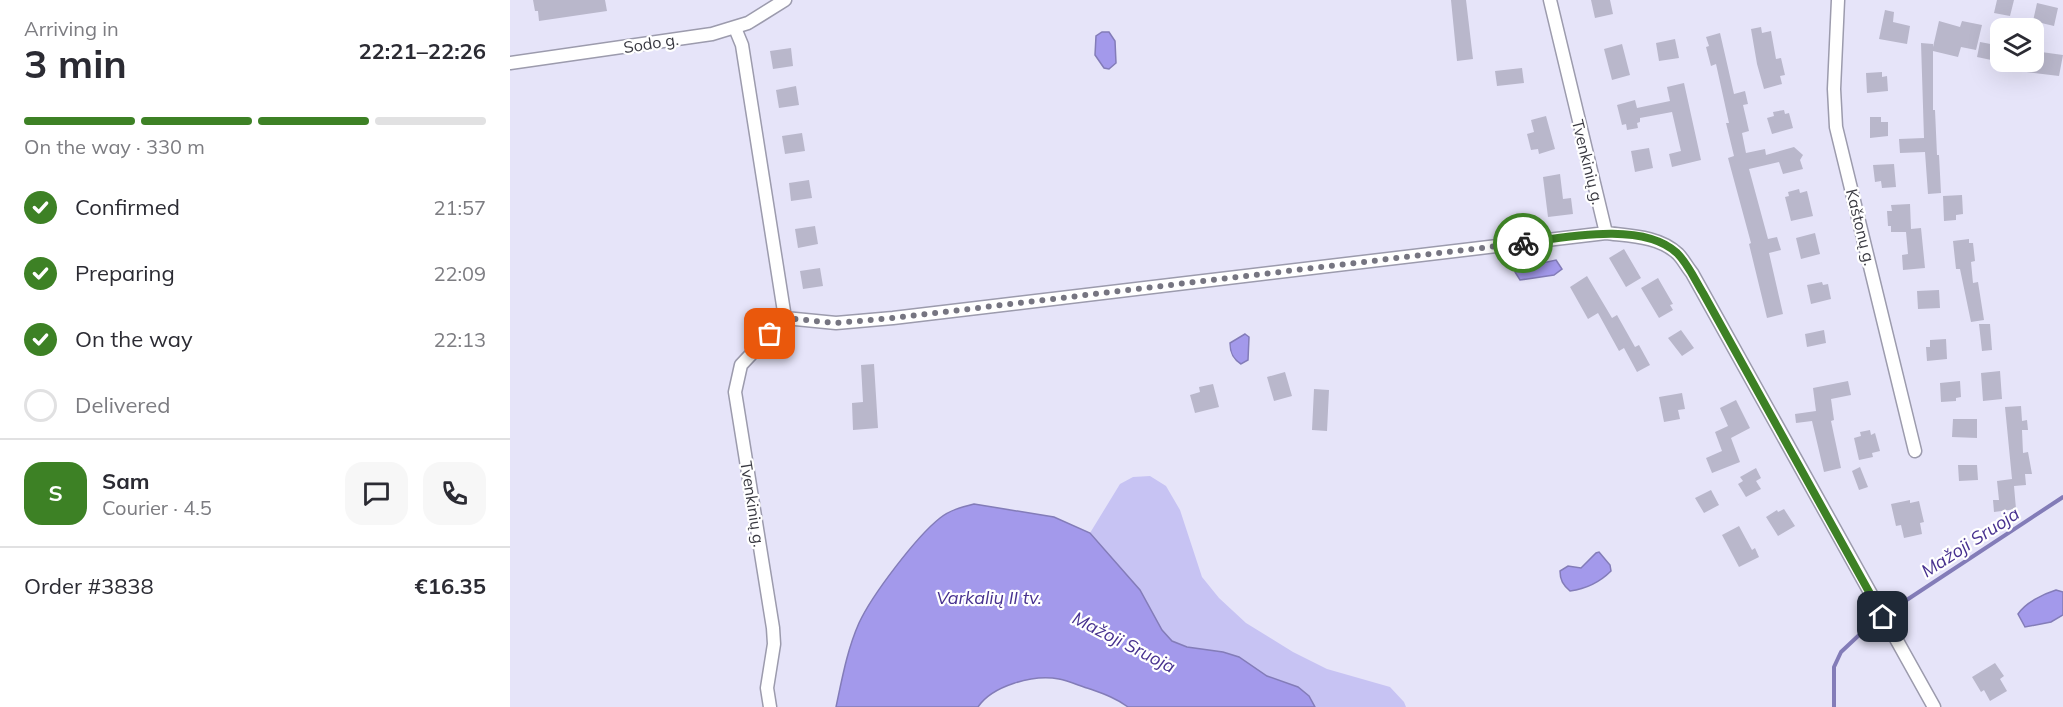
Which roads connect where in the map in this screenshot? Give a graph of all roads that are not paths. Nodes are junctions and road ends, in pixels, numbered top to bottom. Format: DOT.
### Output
graph roads {
  1 [pos="785,0"];
  2 [pos="1550,0"];
  3 [pos="1838,0"];
  4 [pos="735,28"];
  5 [pos="510,63"];
  6 [pos="1606,233"];
  7 [pos="785,318"];
  8 [pos="1915,451"];
  9 [pos="770,707"];
  10 [pos="1934,707"];
  1 -- 4 [label="street, Sodo g."];
  2 -- 6 [label="street, Tvenkinių g."];
  3 -- 8 [label="street, Kaštonų g."];
  4 -- 5 [label="street, Sodo g."];
  4 -- 7 [label="street"];
  6 -- 7 [label="street"];
  6 -- 10 [label="street"];
  7 -- 9 [label="street, Tvenkinių g."];
}
